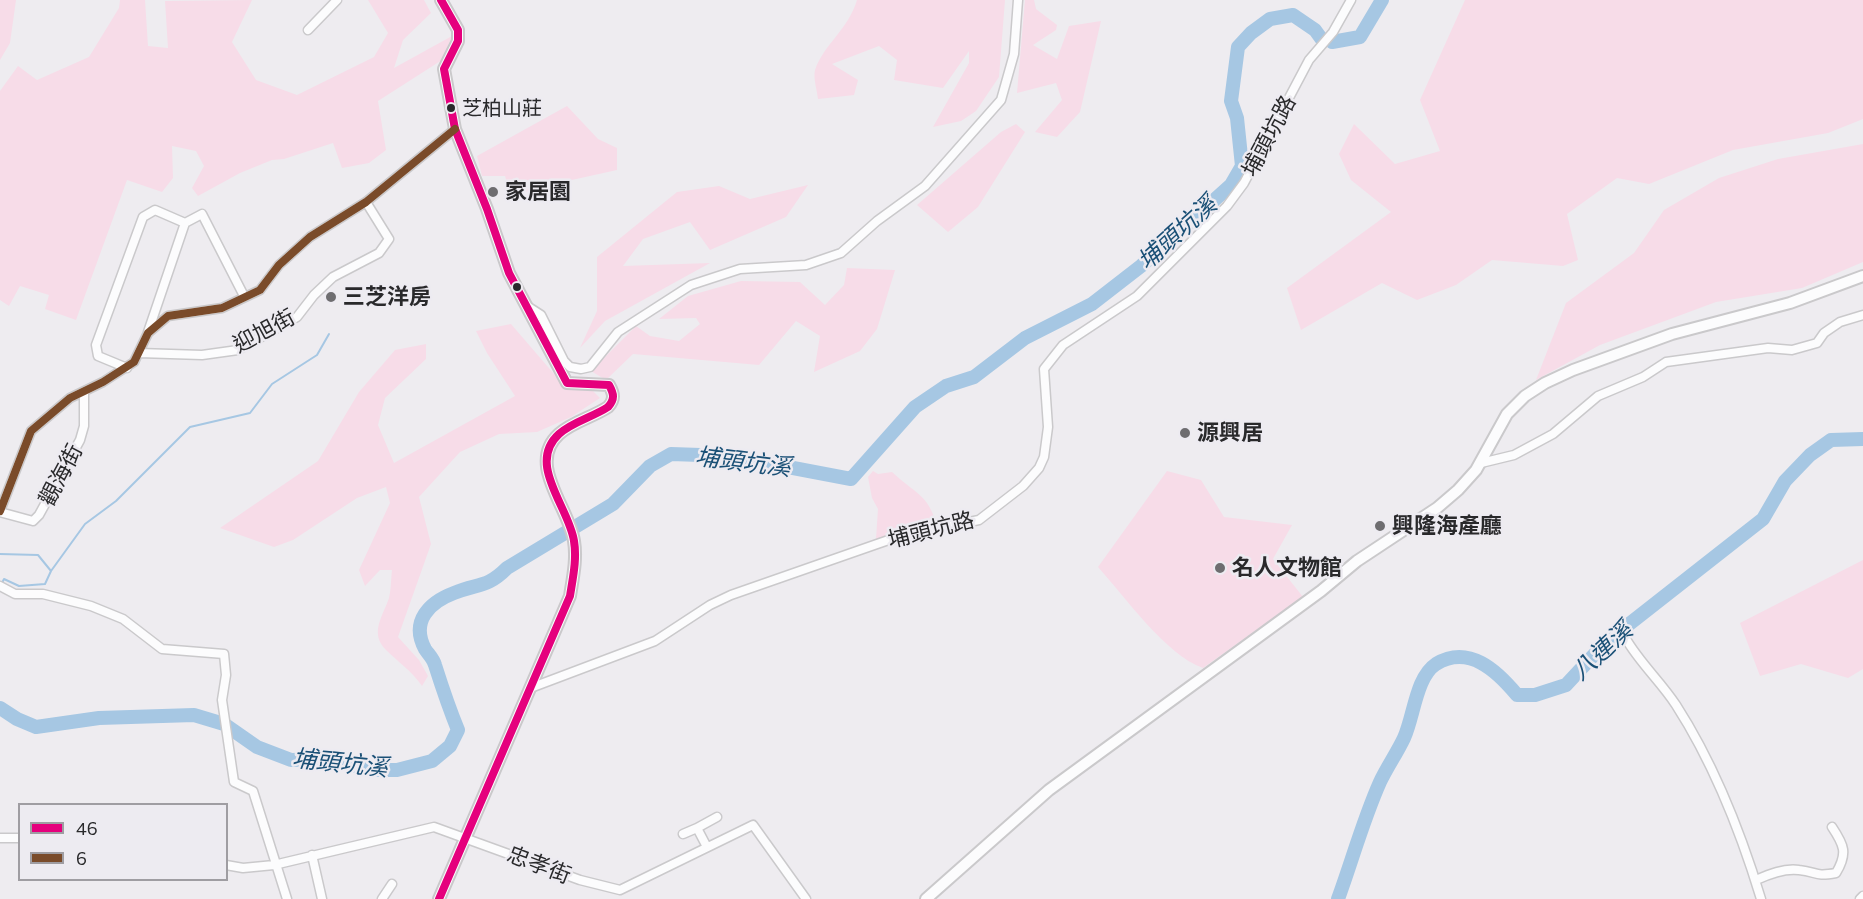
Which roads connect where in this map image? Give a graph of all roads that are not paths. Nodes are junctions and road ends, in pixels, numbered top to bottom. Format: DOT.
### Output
graph roads {
  1 [pos="337,0"];
  2 [pos="441,0"];
  3 [pos="1018,0"];
  4 [pos="1352,0"];
  5 [pos="308,30"];
  6 [pos="455,129"];
  7 [pos="366,202"];
  8 [pos="185,224"];
  9 [pos="1863,276"];
  10 [pos="244,296"];
  11 [pos="527,306"];
  12 [pos="1863,315"];
  13 [pos="148,333"];
  14 [pos="139,353"];
  15 [pos="127,368"];
  16 [pos="84,392"];
  17 [pos="1481,463"];
  18 [pos="0,511"];
  19 [pos="3,587"];
  20 [pos="1626,639"];
  21 [pos="533,687"];
  22 [pos="717,817"];
  23 [pos="1832,827"];
  24 [pos="697,828"];
  25 [pos="683,834"];
  26 [pos="466,837"];
  27 [pos="0,838"];
  28 [pos="18,838"];
  29 [pos="707,847"];
  30 [pos="312,855"];
  31 [pos="274,865"];
  32 [pos="228,866"];
  33 [pos="1756,880"];
  34 [pos="392,884"];
  35 [pos="287,899"];
  36 [pos="322,899"];
  37 [pos="382,899"];
  38 [pos="439,899"];
  39 [pos="806,899"];
  40 [pos="926,899"];
  41 [pos="1761,899"];
  1 -- 5 [label="street"];
  2 -- 6 [label="street"];
  3 -- 11 [label="street"];
  4 -- 21 [label="street, 埔頭坑路"];
  6 -- 7 [label="street"];
  6 -- 11 [label="street"];
  7 -- 10 [label="street"];
  7 -- 14 [label="street, 迎旭街"];
  8 -- 10 [label="street"];
  8 -- 13 [label="street"];
  8 -- 15 [label="street"];
  9 -- 17 [label="street"];
  10 -- 13 [label="street"];
  11 -- 21 [label="street"];
  12 -- 17 [label="street"];
  13 -- 14 [label="street"];
  14 -- 15 [label="street"];
  15 -- 16 [label="street"];
  16 -- 18 [label="street"];
  16 -- 18 [label="street, 觀海街"];
  17 -- 40 [label="street"];
  19 -- 31 [label="street"];
  20 -- 33 [label="street"];
  21 -- 26 [label="street"];
  22 -- 24 [label="street"];
  23 -- 33 [label="street"];
  24 -- 25 [label="street"];
  24 -- 29 [label="street"];
  26 -- 29 [label="street, 忠孝街"];
  26 -- 30 [label="street, 忠孝街"];
  26 -- 38 [label="street"];
  27 -- 28 [label="street"];
  29 -- 39 [label="street, 忠孝街"];
  30 -- 31 [label="street, 忠孝街"];
  30 -- 36 [label="street"];
  31 -- 32 [label="street, 忠孝街"];
  31 -- 35 [label="street"];
  33 -- 41 [label="street"];
  34 -- 37 [label="street"];
}
